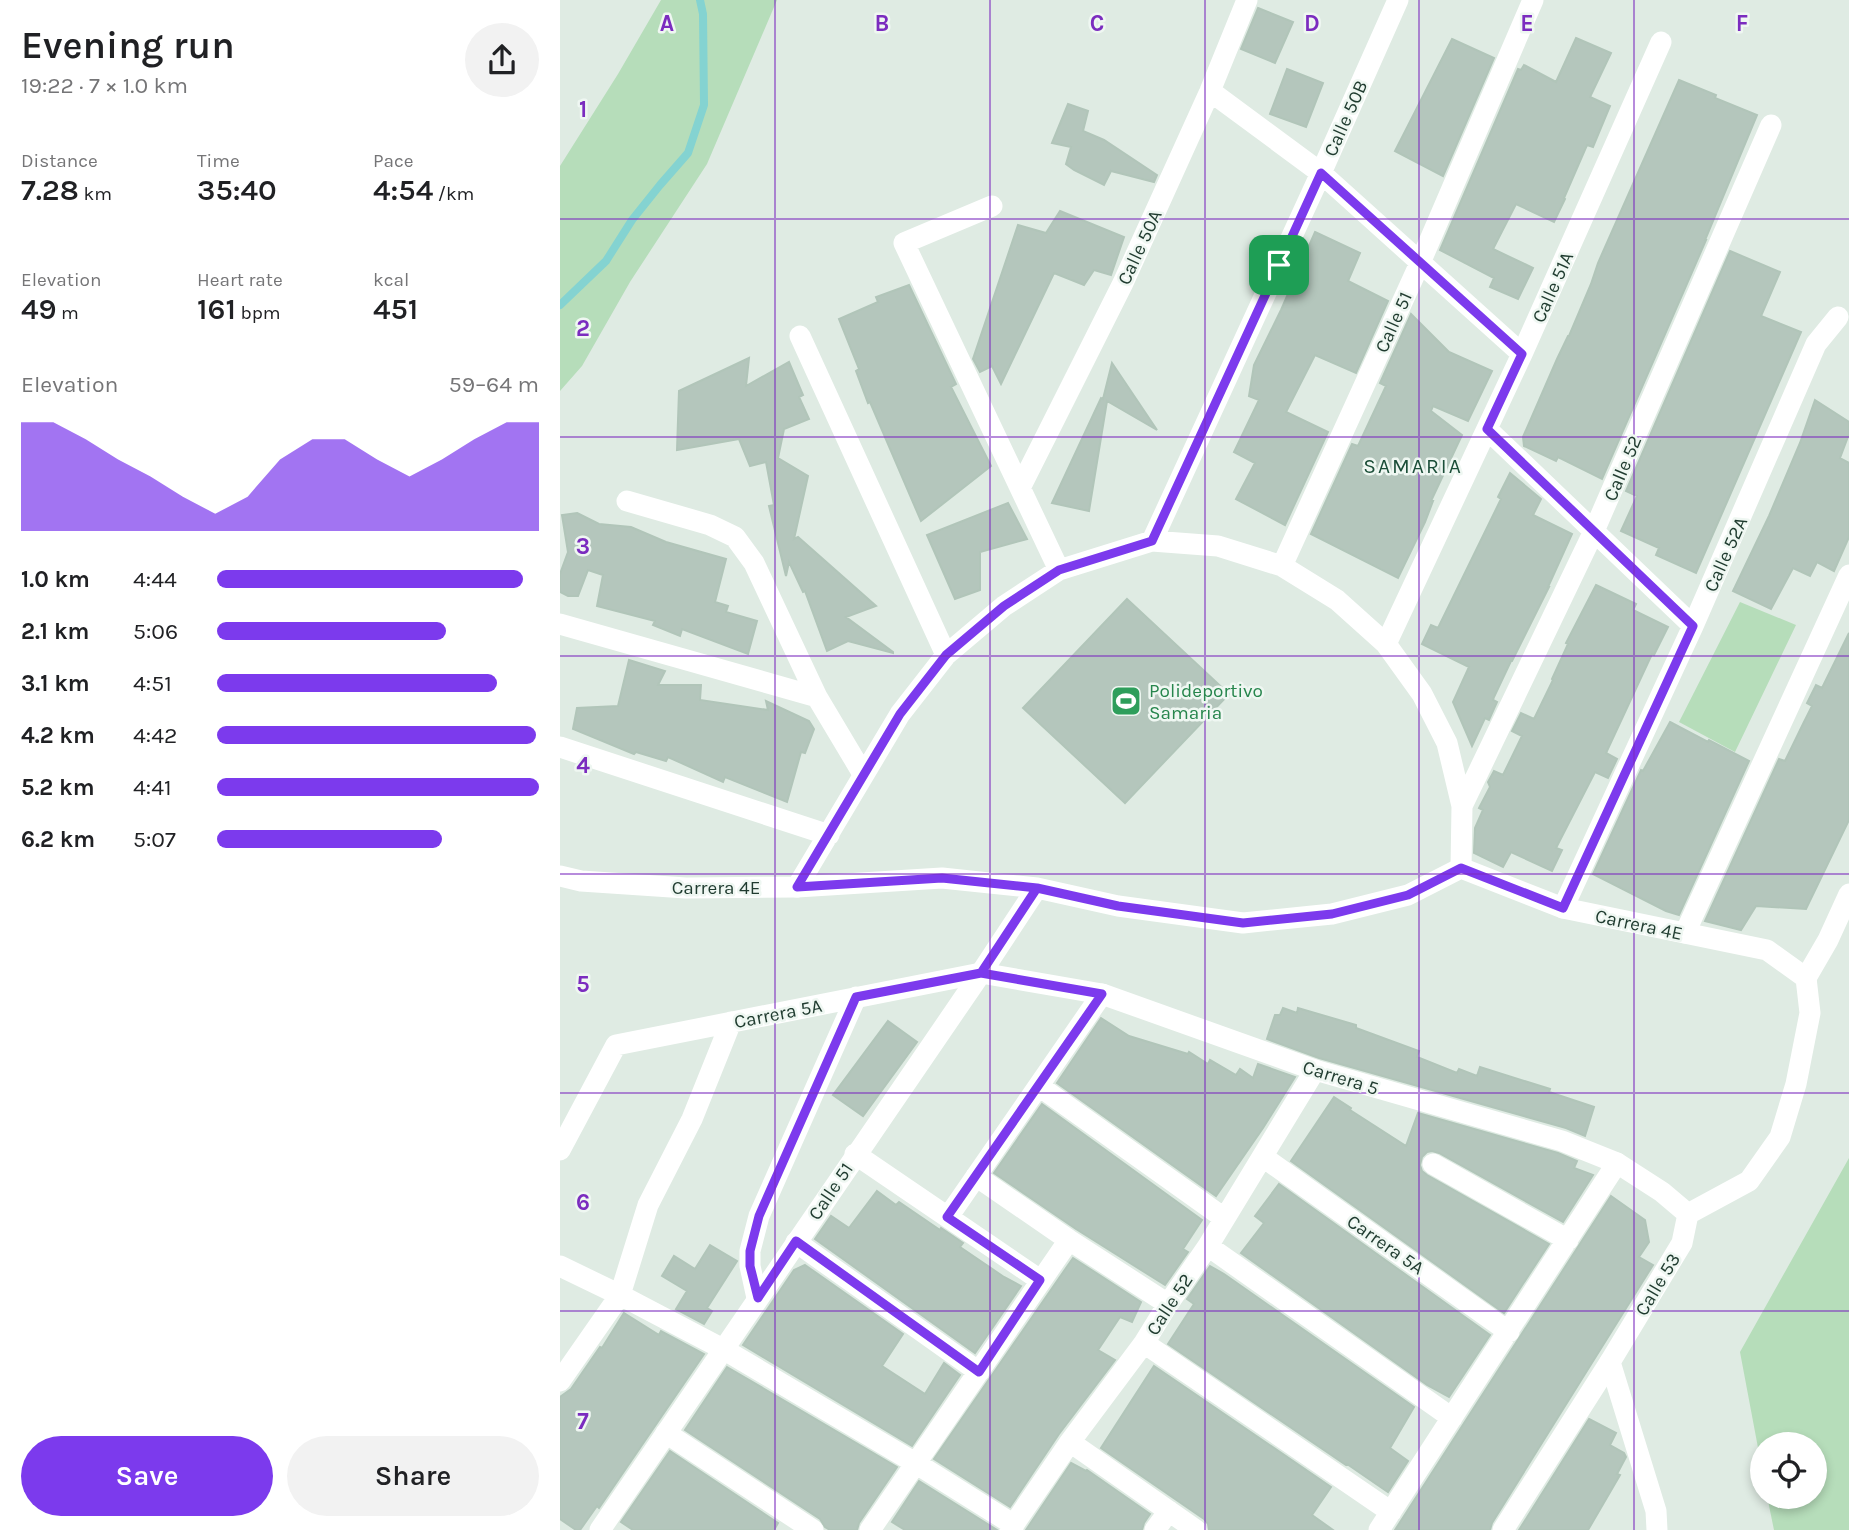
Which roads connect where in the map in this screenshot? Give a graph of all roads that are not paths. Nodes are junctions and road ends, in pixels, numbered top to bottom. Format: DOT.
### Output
graph roads {
  1 [pos="1247,0"];
  2 [pos="1398,0"];
  3 [pos="1534,0"];
  4 [pos="1661,42"];
  5 [pos="1210,91"];
  6 [pos="1770,125"];
  7 [pos="1321,173"];
  8 [pos="992,206"];
  9 [pos="1420,263"];
  10 [pos="1838,317"];
  11 [pos="800,336"];
  12 [pos="1522,354"];
  13 [pos="1487,429"];
  14 [pos="1020,488"];
  15 [pos="627,501"];
  16 [pos="1594,531"];
  17 [pos="1152,541"];
  18 [pos="1282,566"];
  19 [pos="1059,570"];
  20 [pos="1849,575"];
  21 [pos="560,624"];
  22 [pos="1693,626"];
  23 [pos="1386,644"];
  24 [pos="946,655"];
  25 [pos="817,697"];
  26 [pos="560,747"];
  27 [pos="863,774"];
  28 [pos="1462,806"];
  29 [pos="829,835"];
  30 [pos="1461,868"];
  31 [pos="560,876"];
  32 [pos="797,887"];
  33 [pos="1037,888"];
  34 [pos="1849,894"];
  35 [pos="1563,908"];
  36 [pos="1685,933"];
  37 [pos="1839,942"];
  38 [pos="981,973"];
  39 [pos="1806,978"];
  40 [pos="1102,994"];
  41 [pos="856,997"];
  42 [pos="732,1022"];
  43 [pos="1315,1070"];
  44 [pos="1039,1086"];
  45 [pos="560,1150"];
  46 [pos="855,1154"];
  47 [pos="1263,1157"];
  48 [pos="1617,1163"];
  49 [pos="1433,1164"];
  50 [pos="976,1176"];
  51 [pos="1688,1214"];
  52 [pos="947,1217"];
  53 [pos="1224,1218"];
  54 [pos="1069,1240"];
  55 [pos="1568,1240"];
  56 [pos="796,1241"];
  57 [pos="1208,1246"];
  58 [pos="560,1266"];
  59 [pos="1040,1280"];
  60 [pos="620,1295"];
  61 [pos="758,1298"];
  62 [pos="1168,1304"];
  63 [pos="1509,1332"];
  64 [pos="1144,1343"];
  65 [pos="723,1349"];
  66 [pos="1610,1363"];
  67 [pos="979,1372"];
  68 [pos="560,1381"];
  69 [pos="1452,1418"];
  70 [pos="666,1433"];
  71 [pos="1070,1442"];
  72 [pos="916,1464"];
  73 [pos="1170,1511"];
  74 [pos="1391,1512"];
  75 [pos="1656,1520"];
  76 [pos="607,1527"];
  77 [pos="1012,1528"];
  78 [pos="813,1530"];
  79 [pos="870,1530"];
  80 [pos="1156,1530"];
  81 [pos="1196,1530"];
  82 [pos="1379,1530"];
  83 [pos="1503,1530"];
  84 [pos="1643,1530"];
  1 -- 5 [label="street, Calle 50A"];
  2 -- 7 [label="street, Calle 50B"];
  3 -- 9 [label="street, Calle 51"];
  4 -- 12 [label="street, Calle 51A"];
  5 -- 7 [label="street"];
  5 -- 14 [label="street, Calle 50A"];
  6 -- 16 [label="street, Calle 52"];
  7 -- 9 [label="street"];
  7 -- 17 [label="street, Calle 50B"];
  8 -- 14 [label="street"];
  9 -- 12 [label="street"];
  9 -- 18 [label="street, Calle 51"];
  10 -- 22 [label="street, Calle 52A"];
  11 -- 24 [label="street"];
  12 -- 13 [label="street, Calle 51A"];
  13 -- 16 [label="street"];
  13 -- 23 [label="street, Calle 51A"];
  14 -- 19 [label="street"];
  15 -- 25 [label="street"];
  16 -- 22 [label="street"];
  16 -- 28 [label="street, Calle 52"];
  17 -- 18 [label="street"];
  17 -- 19 [label="street"];
  18 -- 23 [label="street"];
  19 -- 24 [label="street"];
  20 -- 36 [label="street"];
  21 -- 25 [label="street"];
  22 -- 35 [label="street, Calle 52A"];
  23 -- 28 [label="street"];
  24 -- 27 [label="street"];
  25 -- 27 [label="street"];
  26 -- 29 [label="street"];
  27 -- 29 [label="street"];
  28 -- 30 [label="street"];
  29 -- 32 [label="street"];
  30 -- 33 [label="street, Carrera 4E"];
  30 -- 35 [label="street, Carrera 4E"];
  31 -- 32 [label="street, Carrera 4E"];
  32 -- 33 [label="street, Carrera 4E"];
  33 -- 38 [label="street, Calle 51"];
  34 -- 37 [label="street"];
  35 -- 36 [label="street, Carrera 4E"];
  36 -- 39 [label="street, Carrera 4E"];
  37 -- 39 [label="street"];
  38 -- 40 [label="street, Carrera 5"];
  38 -- 41 [label="street, Carrera 5A"];
  38 -- 46 [label="street, Calle 51"];
  39 -- 51 [label="street"];
  40 -- 43 [label="street, Carrera 5"];
  40 -- 44 [label="street"];
  41 -- 42 [label="street, Carrera 5A"];
  41 -- 61 [label="street"];
  42 -- 45 [label="street, Carrera 5A"];
  42 -- 60 [label="street"];
  43 -- 47 [label="street, Calle 52"];
  43 -- 48 [label="street, Carrera 5"];
  44 -- 50 [label="street"];
  44 -- 53 [label="street"];
  46 -- 52 [label="street"];
  46 -- 56 [label="street, Calle 51"];
  47 -- 53 [label="street, Calle 52"];
  47 -- 63 [label="street, Carrera 5A"];
  48 -- 51 [label="street, Carrera 5"];
  48 -- 55 [label="street"];
  49 -- 55 [label="street"];
  50 -- 52 [label="street"];
  50 -- 54 [label="street"];
  51 -- 66 [label="street, Calle 53"];
  52 -- 59 [label="street"];
  53 -- 57 [label="street, Calle 52"];
  54 -- 59 [label="street"];
  54 -- 62 [label="street"];
  55 -- 63 [label="street"];
  56 -- 61 [label="street, Calle 51"];
  56 -- 67 [label="street"];
  57 -- 62 [label="street, Calle 52"];
  57 -- 69 [label="street"];
  58 -- 60 [label="street"];
  59 -- 67 [label="street"];
  60 -- 65 [label="street"];
  60 -- 68 [label="street"];
  61 -- 65 [label="street, Calle 51"];
  62 -- 64 [label="street, Calle 52"];
  63 -- 69 [label="street"];
  64 -- 71 [label="street, Calle 52"];
  64 -- 74 [label="street"];
  65 -- 70 [label="street, Calle 51"];
  65 -- 72 [label="street"];
  66 -- 75 [label="street"];
  66 -- 83 [label="street, Calle 53"];
  67 -- 72 [label="street"];
  69 -- 74 [label="street"];
  70 -- 76 [label="street, Calle 51"];
  70 -- 78 [label="street"];
  71 -- 73 [label="street"];
  71 -- 77 [label="street, Calle 52"];
  72 -- 77 [label="street"];
  72 -- 79 [label="street"];
  73 -- 80 [label="street"];
  73 -- 81 [label="street"];
  74 -- 82 [label="street"];
  75 -- 84 [label="street"];
}
